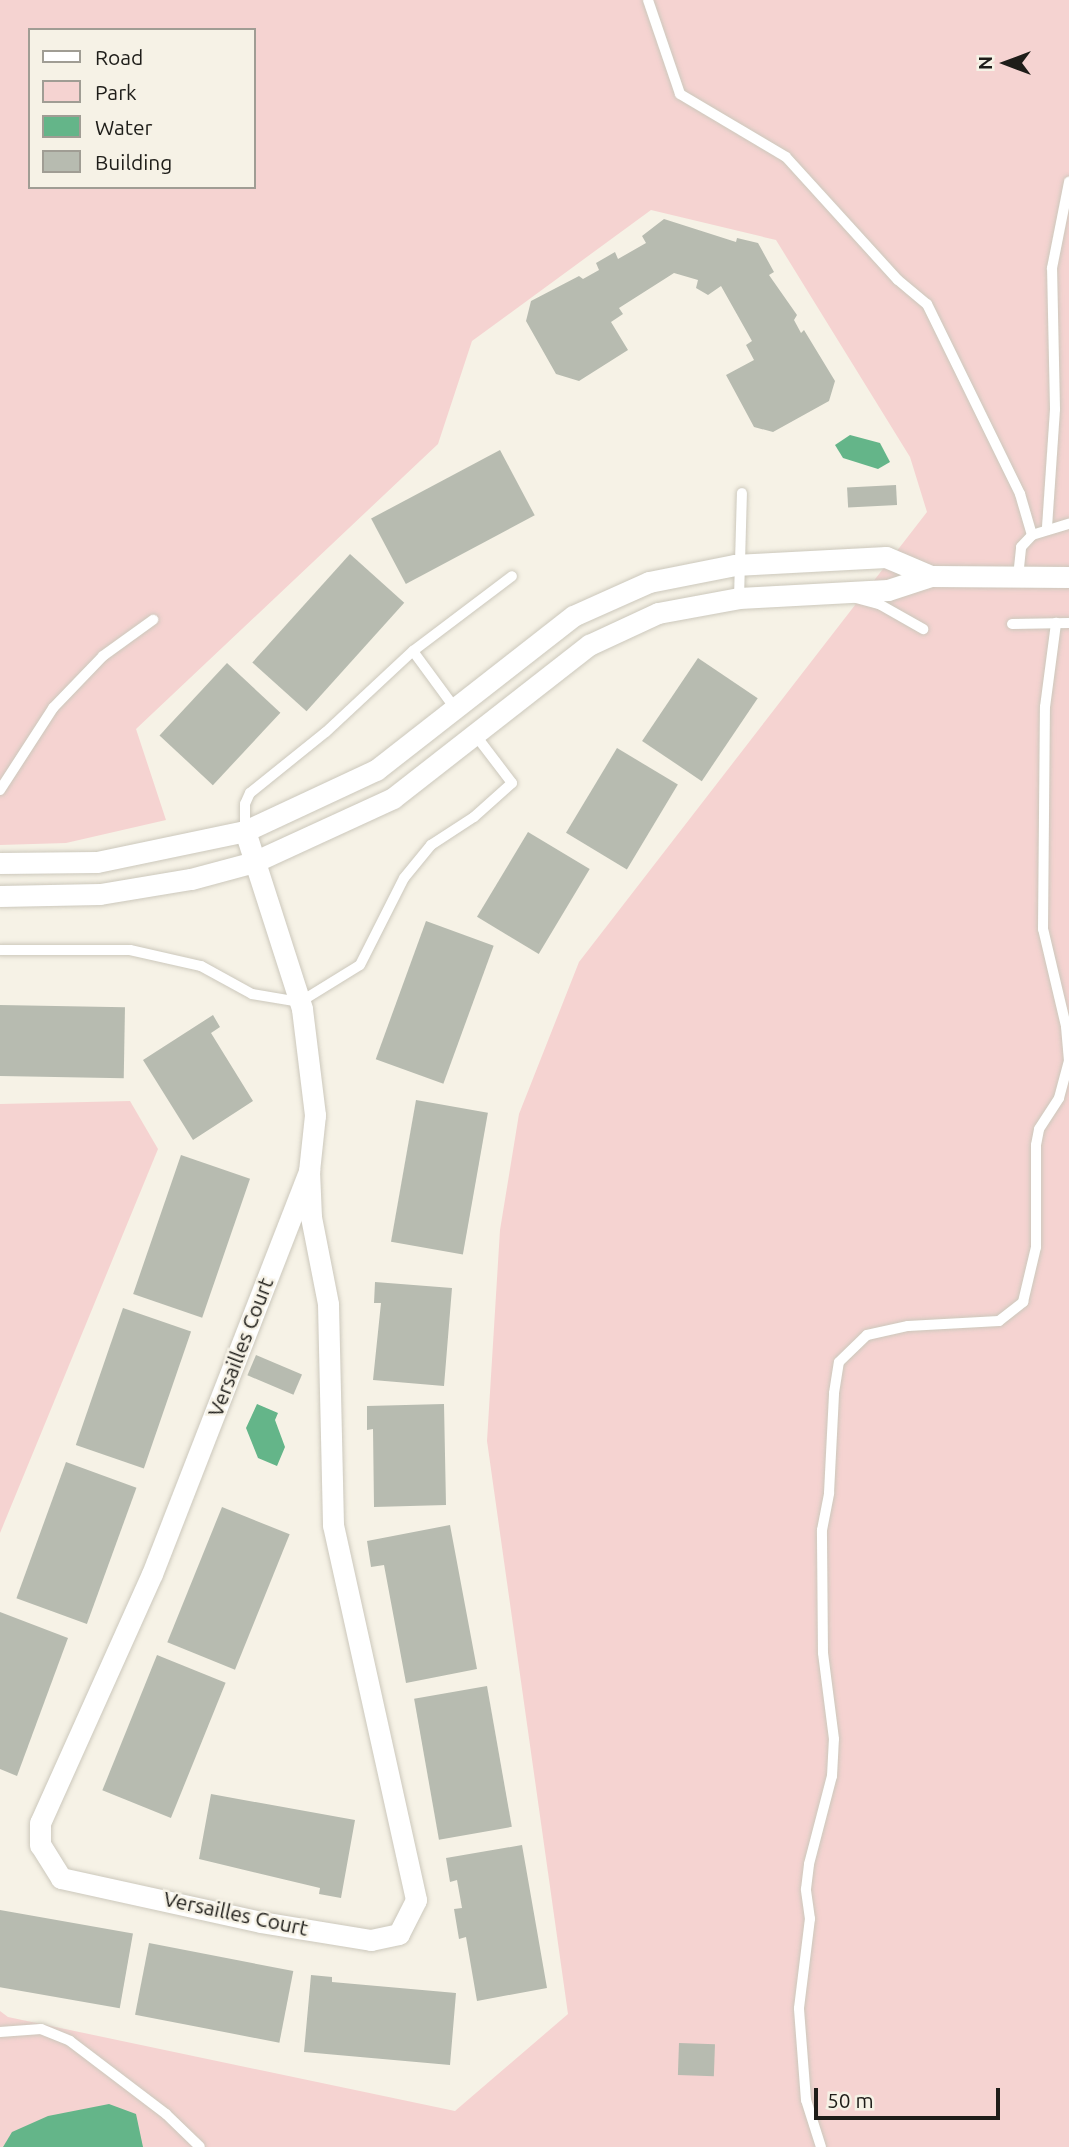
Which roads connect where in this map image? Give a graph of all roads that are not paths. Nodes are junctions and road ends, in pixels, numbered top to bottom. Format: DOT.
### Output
graph roads {
  1 [pos="648,0"];
  2 [pos="1069,182"];
  3 [pos="742,493"];
  4 [pos="1069,524"];
  5 [pos="1047,527"];
  6 [pos="1032,535"];
  7 [pos="740,565"];
  8 [pos="512,576"];
  9 [pos="931,576"];
  10 [pos="1018,577"];
  11 [pos="1069,578"];
  12 [pos="836,593"];
  13 [pos="739,598"];
  14 [pos="153,621"];
  15 [pos="1069,622"];
  16 [pos="1056,623"];
  17 [pos="1013,624"];
  18 [pos="923,629"];
  19 [pos="413,651"];
  20 [pos="457,711"];
  21 [pos="477,737"];
  22 [pos="0,790"];
  23 [pos="245,831"];
  24 [pos="254,862"];
  25 [pos="0,863"];
  26 [pos="0,896"];
  27 [pos="0,950"];
  28 [pos="300,1002"];
  29 [pos="309,1171"];
  30 [pos="0,2032"];
  31 [pos="200,2147"];
  32 [pos="821,2147"];
  1 -- 6 [label="lane"];
  2 -- 5 [label="lane"];
  3 -- 7 [label="lane"];
  4 -- 5 [label="lane"];
  5 -- 6 [label="lane"];
  6 -- 10 [label="lane"];
  7 -- 9 [label="street"];
  7 -- 13 [label="lane"];
  7 -- 20 [label="street"];
  8 -- 19 [label="lane"];
  9 -- 10 [label="street"];
  9 -- 12 [label="street"];
  10 -- 11 [label="street"];
  12 -- 13 [label="street"];
  12 -- 18 [label="lane"];
  13 -- 21 [label="street"];
  14 -- 22 [label="lane"];
  15 -- 16 [label="lane"];
  16 -- 17 [label="lane"];
  16 -- 32 [label="lane"];
  19 -- 20 [label="lane"];
  19 -- 23 [label="lane"];
  20 -- 21 [label="street"];
  20 -- 23 [label="street"];
  21 -- 24 [label="street"];
  21 -- 28 [label="lane"];
  23 -- 24 [label="street, Versailles Court"];
  23 -- 25 [label="street"];
  24 -- 26 [label="street"];
  24 -- 28 [label="street, Versailles Court"];
  27 -- 28 [label="lane"];
  28 -- 29 [label="street, Versailles Court"];
  29 -- 29 [label="street, Versailles Court"];
  30 -- 31 [label="lane"];
}
